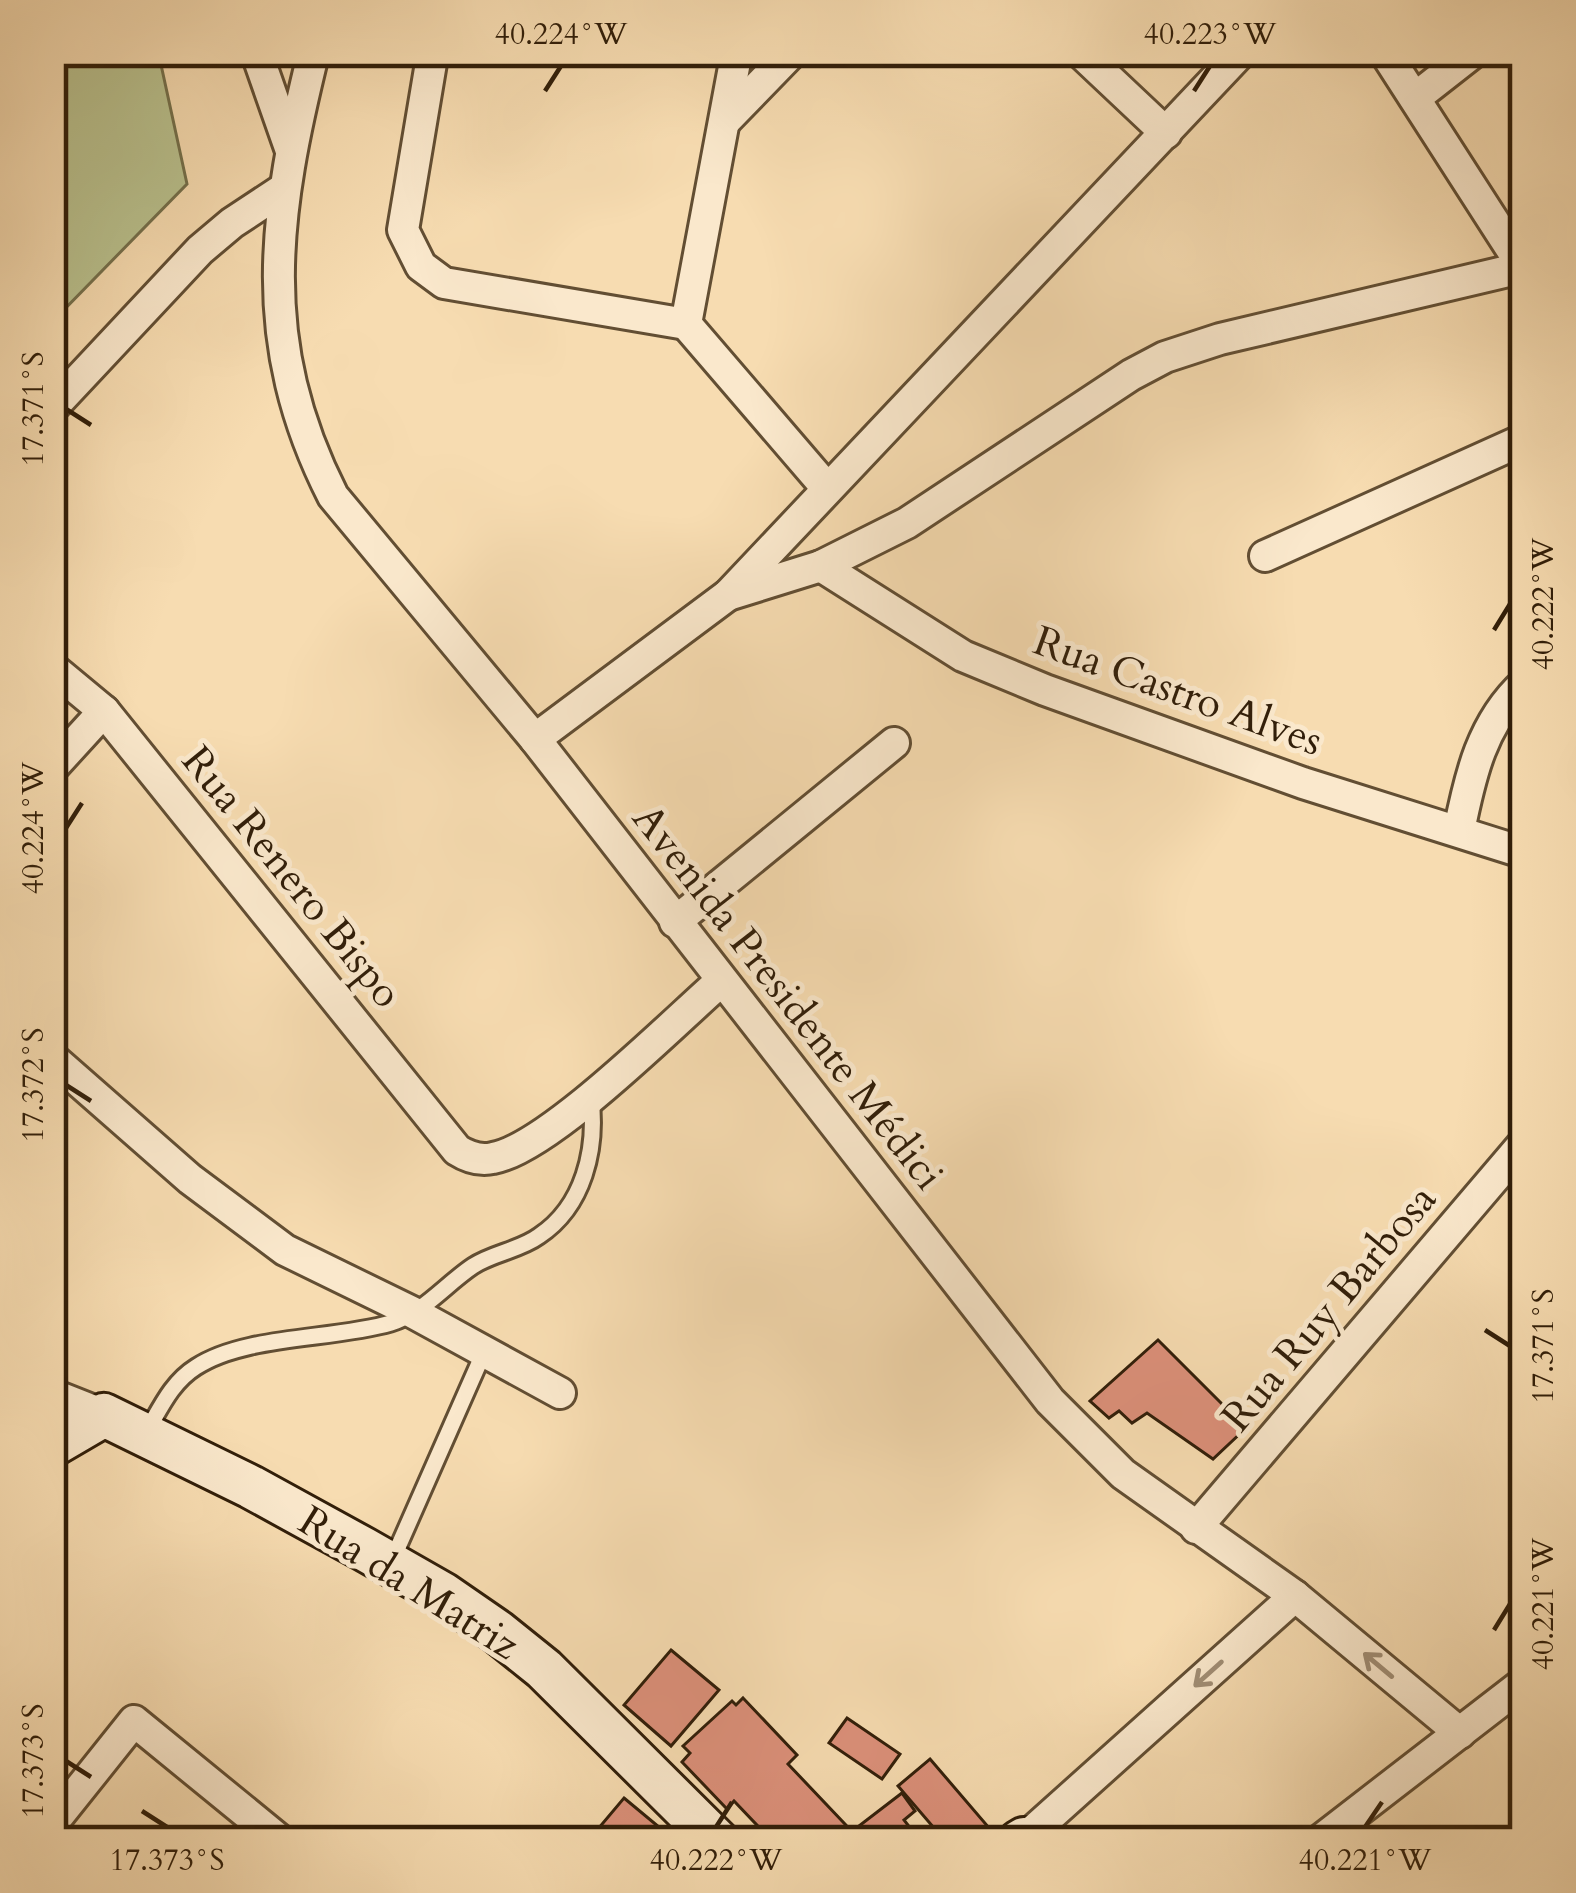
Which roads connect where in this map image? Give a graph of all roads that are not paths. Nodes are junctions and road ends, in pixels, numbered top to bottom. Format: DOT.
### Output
graph roads {
  1 [pos="256,51"];
  2 [pos="314,51"];
  3 [pos="433,51"];
  4 [pos="737,51"];
  5 [pos="793,51"];
  6 [pos="1079,51"];
  7 [pos="1242,51"];
  8 [pos="1384,51"];
  9 [pos="1475,51"];
  10 [pos="1415,98"];
  11 [pos="726,119"];
  12 [pos="1166,133"];
  13 [pos="290,148"];
  14 [pos="285,188"];
  15 [pos="1524,267"];
  16 [pos="686,324"];
  17 [pos="51,410"];
  18 [pos="1525,439"];
  19 [pos="826,488"];
  20 [pos="1265,556"];
  21 [pos="821,566"];
  22 [pos="728,595"];
  23 [pos="51,667"];
  24 [pos="1525,683"];
  25 [pos="104,711"];
  26 [pos="535,740"];
  27 [pos="894,743"];
  28 [pos="51,770"];
  29 [pos="1459,831"];
  30 [pos="1525,853"];
  31 [pos="675,922"];
  32 [pos="721,981"];
  33 [pos="51,1057"];
  34 [pos="591,1096"];
  35 [pos="1525,1142"];
  36 [pos="412,1312"];
  37 [pos="484,1352"];
  38 [pos="560,1393"];
  39 [pos="51,1394"];
  40 [pos="104,1415"];
  41 [pos="146,1433"];
  42 [pos="51,1446"];
  43 [pos="1196,1528"];
  44 [pos="391,1564"];
  45 [pos="1295,1596"];
  46 [pos="1525,1682"];
  47 [pos="1460,1733"];
  48 [pos="51,1825"];
  49 [pos="1023,1841"];
  50 [pos="282,1842"];
  51 [pos="718,1842"];
  52 [pos="1318,1842"];
  1 -- 13 [label="street"];
  2 -- 13 [label="street, Avenida Presidente Médici"];
  3 -- 16 [label="street"];
  4 -- 11 [label="street"];
  5 -- 11 [label="street"];
  6 -- 12 [label="street"];
  7 -- 12 [label="street"];
  8 -- 10 [label="street"];
  9 -- 10 [label="street"];
  10 -- 15 [label="street"];
  11 -- 16 [label="street"];
  12 -- 19 [label="street"];
  13 -- 14 [label="street, Avenida Presidente Médici"];
  14 -- 17 [label="street"];
  14 -- 26 [label="street, Avenida Presidente Médici"];
  15 -- 21 [label="street"];
  16 -- 19 [label="street"];
  18 -- 20 [label="street"];
  19 -- 22 [label="street"];
  21 -- 22 [label="street"];
  21 -- 29 [label="street, Rua Castro Alves"];
  22 -- 26 [label="street"];
  23 -- 25 [label="street, Rua Renero Bispo"];
  24 -- 29 [label="street"];
  25 -- 28 [label="street"];
  25 -- 34 [label="street, Rua Renero Bispo"];
  26 -- 31 [label="street, Avenida Presidente Médici"];
  27 -- 31 [label="street"];
  29 -- 30 [label="street, Rua Castro Alves"];
  31 -- 32 [label="street, Avenida Presidente Médici"];
  32 -- 34 [label="street"];
  32 -- 43 [label="street, Avenida Presidente Médici"];
  33 -- 36 [label="street"];
  34 -- 36 [label="lane"];
  35 -- 43 [label="street, Rua Ruy Barbosa"];
  36 -- 37 [label="street"];
  36 -- 41 [label="lane"];
  37 -- 38 [label="street"];
  37 -- 44 [label="lane"];
  39 -- 40 [label="street, Rua da Matriz"];
  40 -- 41 [label="main road, Rua da Matriz"];
  40 -- 42 [label="main road"];
  41 -- 44 [label="main road, Rua da Matriz"];
  43 -- 45 [label="street, Avenida Presidente Médici"];
  44 -- 51 [label="main road, Rua da Matriz"];
  47 -- 45 [label="street, Avenida Presidente Médici, one-way"];
  45 -- 49 [label="street, one-way"];
  46 -- 47 [label="street"];
  47 -- 52 [label="street"];
  48 -- 50 [label="street"];
}
